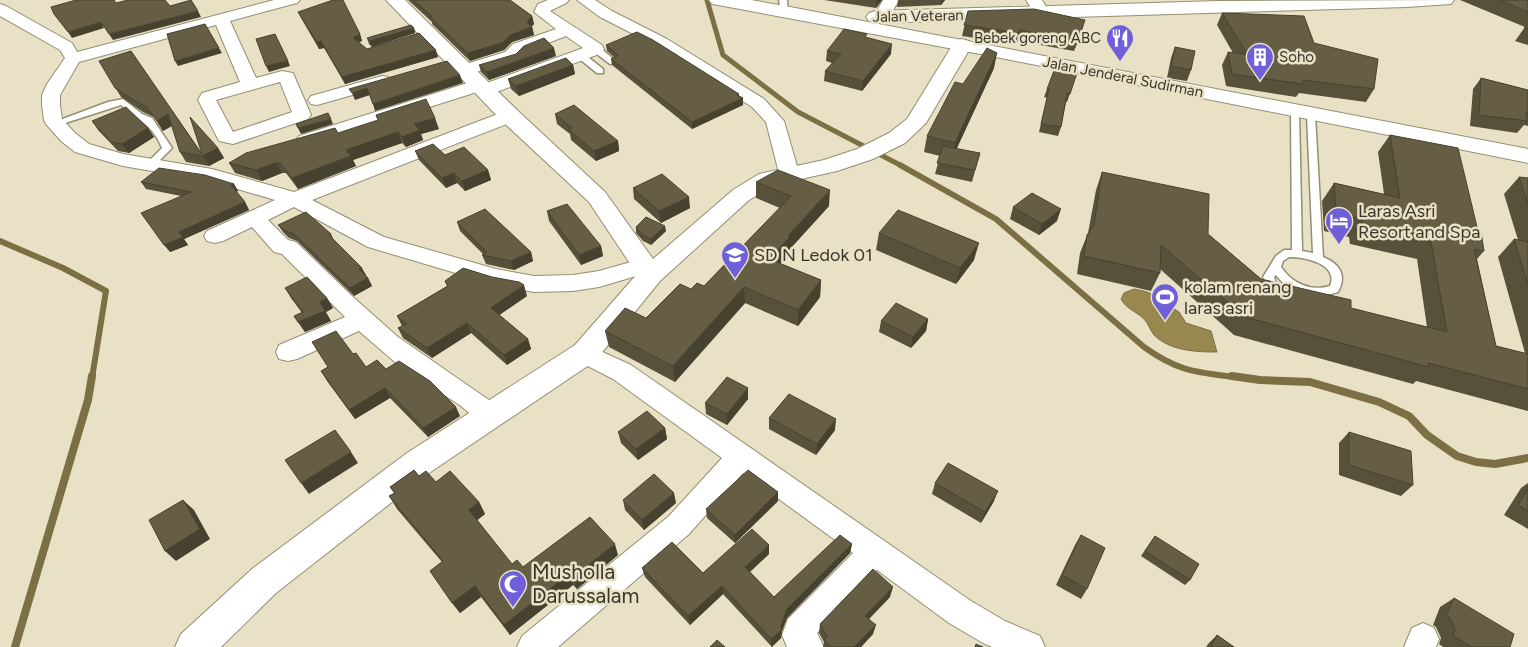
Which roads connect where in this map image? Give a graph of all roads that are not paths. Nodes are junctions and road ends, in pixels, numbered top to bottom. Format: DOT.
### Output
graph roads {
  1 [pos="292,0"];
  2 [pos="395,0"];
  3 [pos="561,0"];
  4 [pos="586,0"];
  5 [pos="718,0"];
  6 [pos="891,0"];
  7 [pos="1445,0"];
  8 [pos="736,2"];
  9 [pos="1140,4"];
  10 [pos="784,5"];
  11 [pos="1038,7"];
  12 [pos="0,10"];
  13 [pos="951,15"];
  14 [pos="882,16"];
  15 [pos="811,17"];
  16 [pos="222,20"];
  17 [pos="566,30"];
  18 [pos="952,43"];
  19 [pos="596,49"];
  20 [pos="580,55"];
  21 [pos="74,58"];
  22 [pos="614,62"];
  23 [pos="600,71"];
  24 [pos="463,74"];
  25 [pos="400,76"];
  26 [pos="250,84"];
  27 [pos="317,100"];
  28 [pos="1303,113"];
  29 [pos="510,116"];
  30 [pos="56,123"];
  31 [pos="290,145"];
  32 [pos="1528,156"];
  33 [pos="151,164"];
  34 [pos="231,164"];
  35 [pos="788,173"];
  36 [pos="212,175"];
  37 [pos="295,198"];
  38 [pos="254,217"];
  39 [pos="215,236"];
  40 [pos="1296,252"];
  41 [pos="1318,258"];
  42 [pos="1276,267"];
  43 [pos="648,271"];
  44 [pos="1334,288"];
  45 [pos="363,319"];
  46 [pos="288,352"];
  47 [pos="585,353"];
  48 [pos="490,415"];
  49 [pos="741,456"];
  50 [pos="875,551"];
  51 [pos="194,647"];
  52 [pos="533,647"];
  53 [pos="808,647"];
  54 [pos="1029,647"];
  1 -- 16 [label="street"];
  2 -- 24 [label="main road"];
  3 -- 17 [label="street"];
  4 -- 35 [label="street"];
  5 -- 8 [label="main road, Jalan Jenderal Sudirman"];
  6 -- 14 [label="street"];
  7 -- 9 [label="main road, Jalan Veteran"];
  8 -- 10 [label="main road, Jalan Jenderal Sudirman"];
  9 -- 11 [label="main road, Jalan Veteran"];
  10 -- 15 [label="main road, Jalan Jenderal Sudirman"];
  11 -- 13 [label="main road, Jalan Veteran"];
  12 -- 21 [label="street"];
  13 -- 14 [label="main road, Jalan Veteran"];
  13 -- 18 [label="main road"];
  14 -- 15 [label="main road, Jalan Veteran"];
  15 -- 18 [label="main road, Jalan Jenderal Sudirman"];
  16 -- 21 [label="street"];
  16 -- 26 [label="street"];
  17 -- 19 [label="street"];
  17 -- 24 [label="street"];
  18 -- 28 [label="main road, Jalan Jenderal Sudirman"];
  18 -- 35 [label="main road"];
  19 -- 20 [label="street"];
  19 -- 22 [label="lane"];
  20 -- 23 [label="lane"];
  20 -- 24 [label="street"];
  21 -- 30 [label="street"];
  24 -- 29 [label="main road"];
  24 -- 31 [label="street"];
  25 -- 27 [label="street"];
  26 -- 26 [label="street"];
  28 -- 32 [label="main road, Jalan Jenderal Sudirman"];
  28 -- 40 [label="lane"];
  28 -- 41 [label="lane"];
  29 -- 37 [label="street"];
  29 -- 43 [label="main road"];
  30 -- 33 [label="street"];
  30 -- 33 [label="lane"];
  33 -- 36 [label="street"];
  34 -- 36 [label="street"];
  35 -- 43 [label="main road"];
  36 -- 37 [label="street"];
  37 -- 38 [label="street"];
  37 -- 43 [label="street"];
  38 -- 39 [label="street"];
  38 -- 45 [label="street"];
  40 -- 41 [label="lane"];
  40 -- 42 [label="lane"];
  41 -- 44 [label="lane"];
  42 -- 44 [label="lane"];
  42 -- 44 [label="lane"];
  43 -- 47 [label="main road"];
  45 -- 46 [label="street"];
  45 -- 48 [label="street"];
  47 -- 48 [label="main road"];
  47 -- 49 [label="street"];
  48 -- 51 [label="main road"];
  49 -- 50 [label="street"];
  49 -- 52 [label="street"];
  50 -- 53 [label="street"];
  50 -- 54 [label="street"];
}
